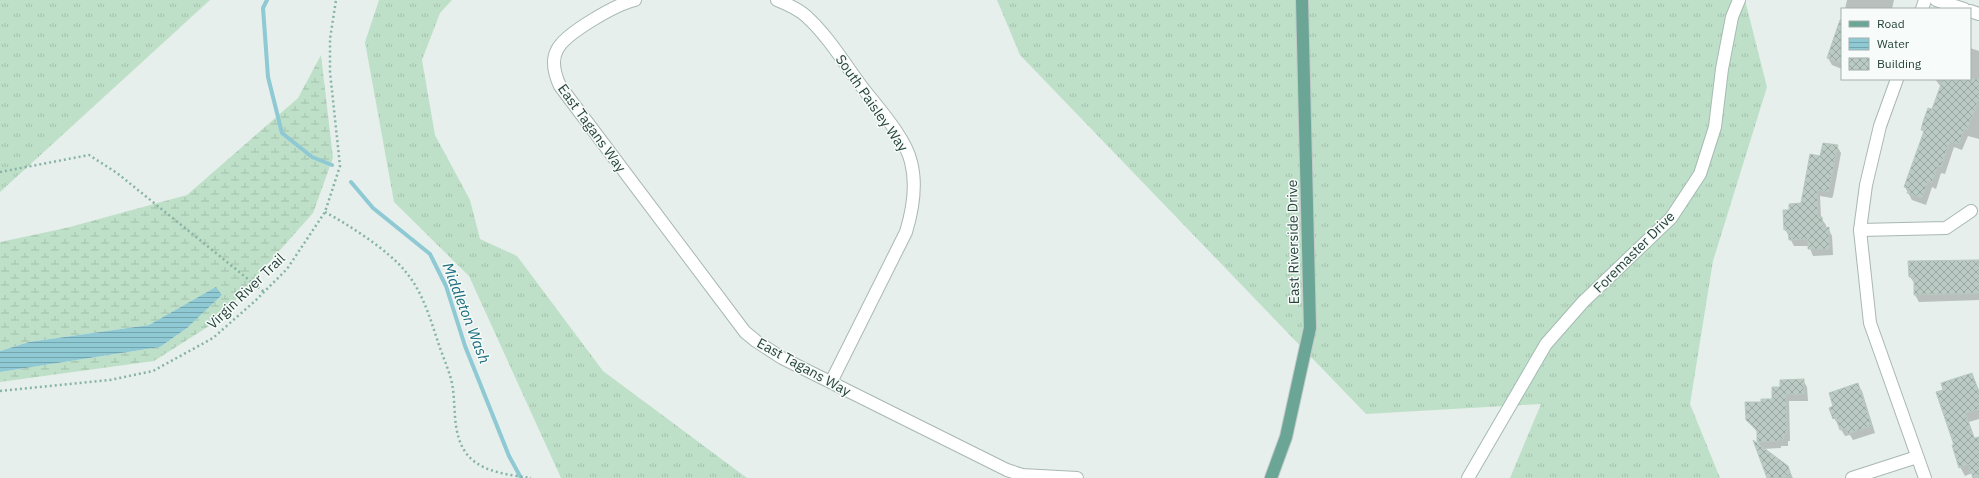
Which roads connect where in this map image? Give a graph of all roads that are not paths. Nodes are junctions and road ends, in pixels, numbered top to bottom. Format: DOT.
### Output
graph roads {
  1 [pos="635,0"];
  2 [pos="777,0"];
  3 [pos="1302,0"];
  4 [pos="1739,0"];
  5 [pos="1936,0"];
  6 [pos="1961,8"];
  7 [pos="1897,80"];
  8 [pos="1971,211"];
  9 [pos="1860,230"];
  10 [pos="832,382"];
  11 [pos="1917,457"];
  12 [pos="1077,478"];
  13 [pos="1271,478"];
  14 [pos="1468,478"];
  15 [pos="1852,478"];
  16 [pos="1925,478"];
  1 -- 10 [label="street, East Tagans Way"];
  2 -- 10 [label="street, South Paisley Way"];
  3 -- 13 [label="main road, East Riverside Drive"];
  4 -- 14 [label="street, Foremaster Drive"];
  5 -- 6 [label="street"];
  7 -- 9 [label="street"];
  8 -- 9 [label="street"];
  9 -- 11 [label="street"];
  10 -- 12 [label="street, East Tagans Way"];
  11 -- 15 [label="street"];
  11 -- 16 [label="street"];
}
